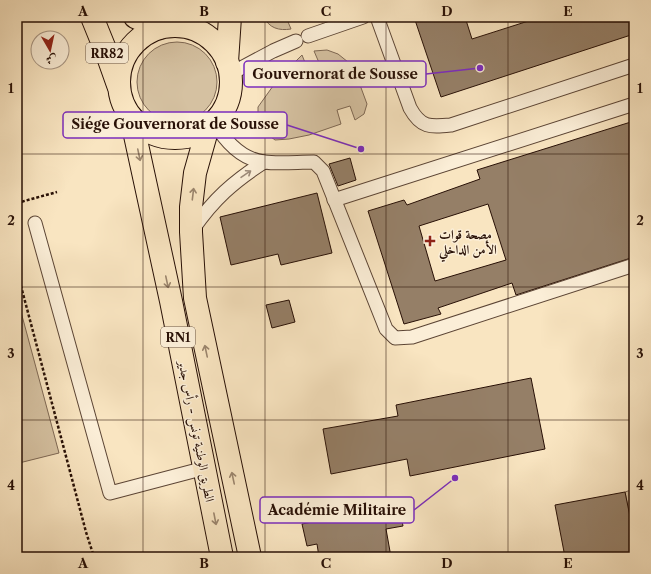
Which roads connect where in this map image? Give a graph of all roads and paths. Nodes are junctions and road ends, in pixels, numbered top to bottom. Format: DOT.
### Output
graph roads {
  1 [pos="92,17"];
  2 [pos="135,17"];
  3 [pos="230,17"];
  4 [pos="363,17"];
  5 [pos="378,17"];
  6 [pos="169,24"];
  7 [pos="634,65"];
  8 [pos="229,68"];
  9 [pos="120,90"];
  10 [pos="634,104"];
  11 [pos="131,117"];
  12 [pos="211,125"];
  13 [pos="264,162"];
  14 [pos="57,192"];
  15 [pos="334,200"];
  16 [pos="17,203"];
  17 [pos="35,223"];
  18 [pos="191,232"];
  19 [pos="634,265"];
  20 [pos="17,271"];
  21 [pos="204,468"];
  22 [pos="94,557"];
  23 [pos="222,557"];
  24 [pos="250,557"];
  1 -- 9 [label="main road, RR82"];
  2 -- 6 [label="main road"];
  3 -- 8 [label="main road, RN1"];
  4 -- 8 [label="lane"];
  5 -- 7 [label="lane"];
  6 -- 8 [label="main road"];
  6 -- 9 [label="main road, RN1"];
  8 -- 12 [label="main road, RN1"];
  9 -- 11 [label="main road, RN1"];
  10 -- 15 [label="lane"];
  11 -- 12 [label="main road, RN1"];
  11 -- 21 [label="main road, الطريق الوطنية تونس - رأس جدير / RN1, one-way"];
  12 -- 13 [label="lane"];
  18 -- 12 [label="main road, الطريق الوطنية تونس - رأس جدير / RN1, one-way"];
  13 -- 15 [label="lane"];
  18 -- 13 [label="lane, one-way"];
  14 -- 16 [label="path"];
  15 -- 19 [label="lane"];
  17 -- 21 [label="lane"];
  24 -- 18 [label="main road, الطريق الوطنية تونس - رأس جدير / RN1, one-way"];
  20 -- 22 [label="path"];
  21 -- 23 [label="main road, الطريق الوطنية تونس - رأس جدير / RN1, one-way"];
}
